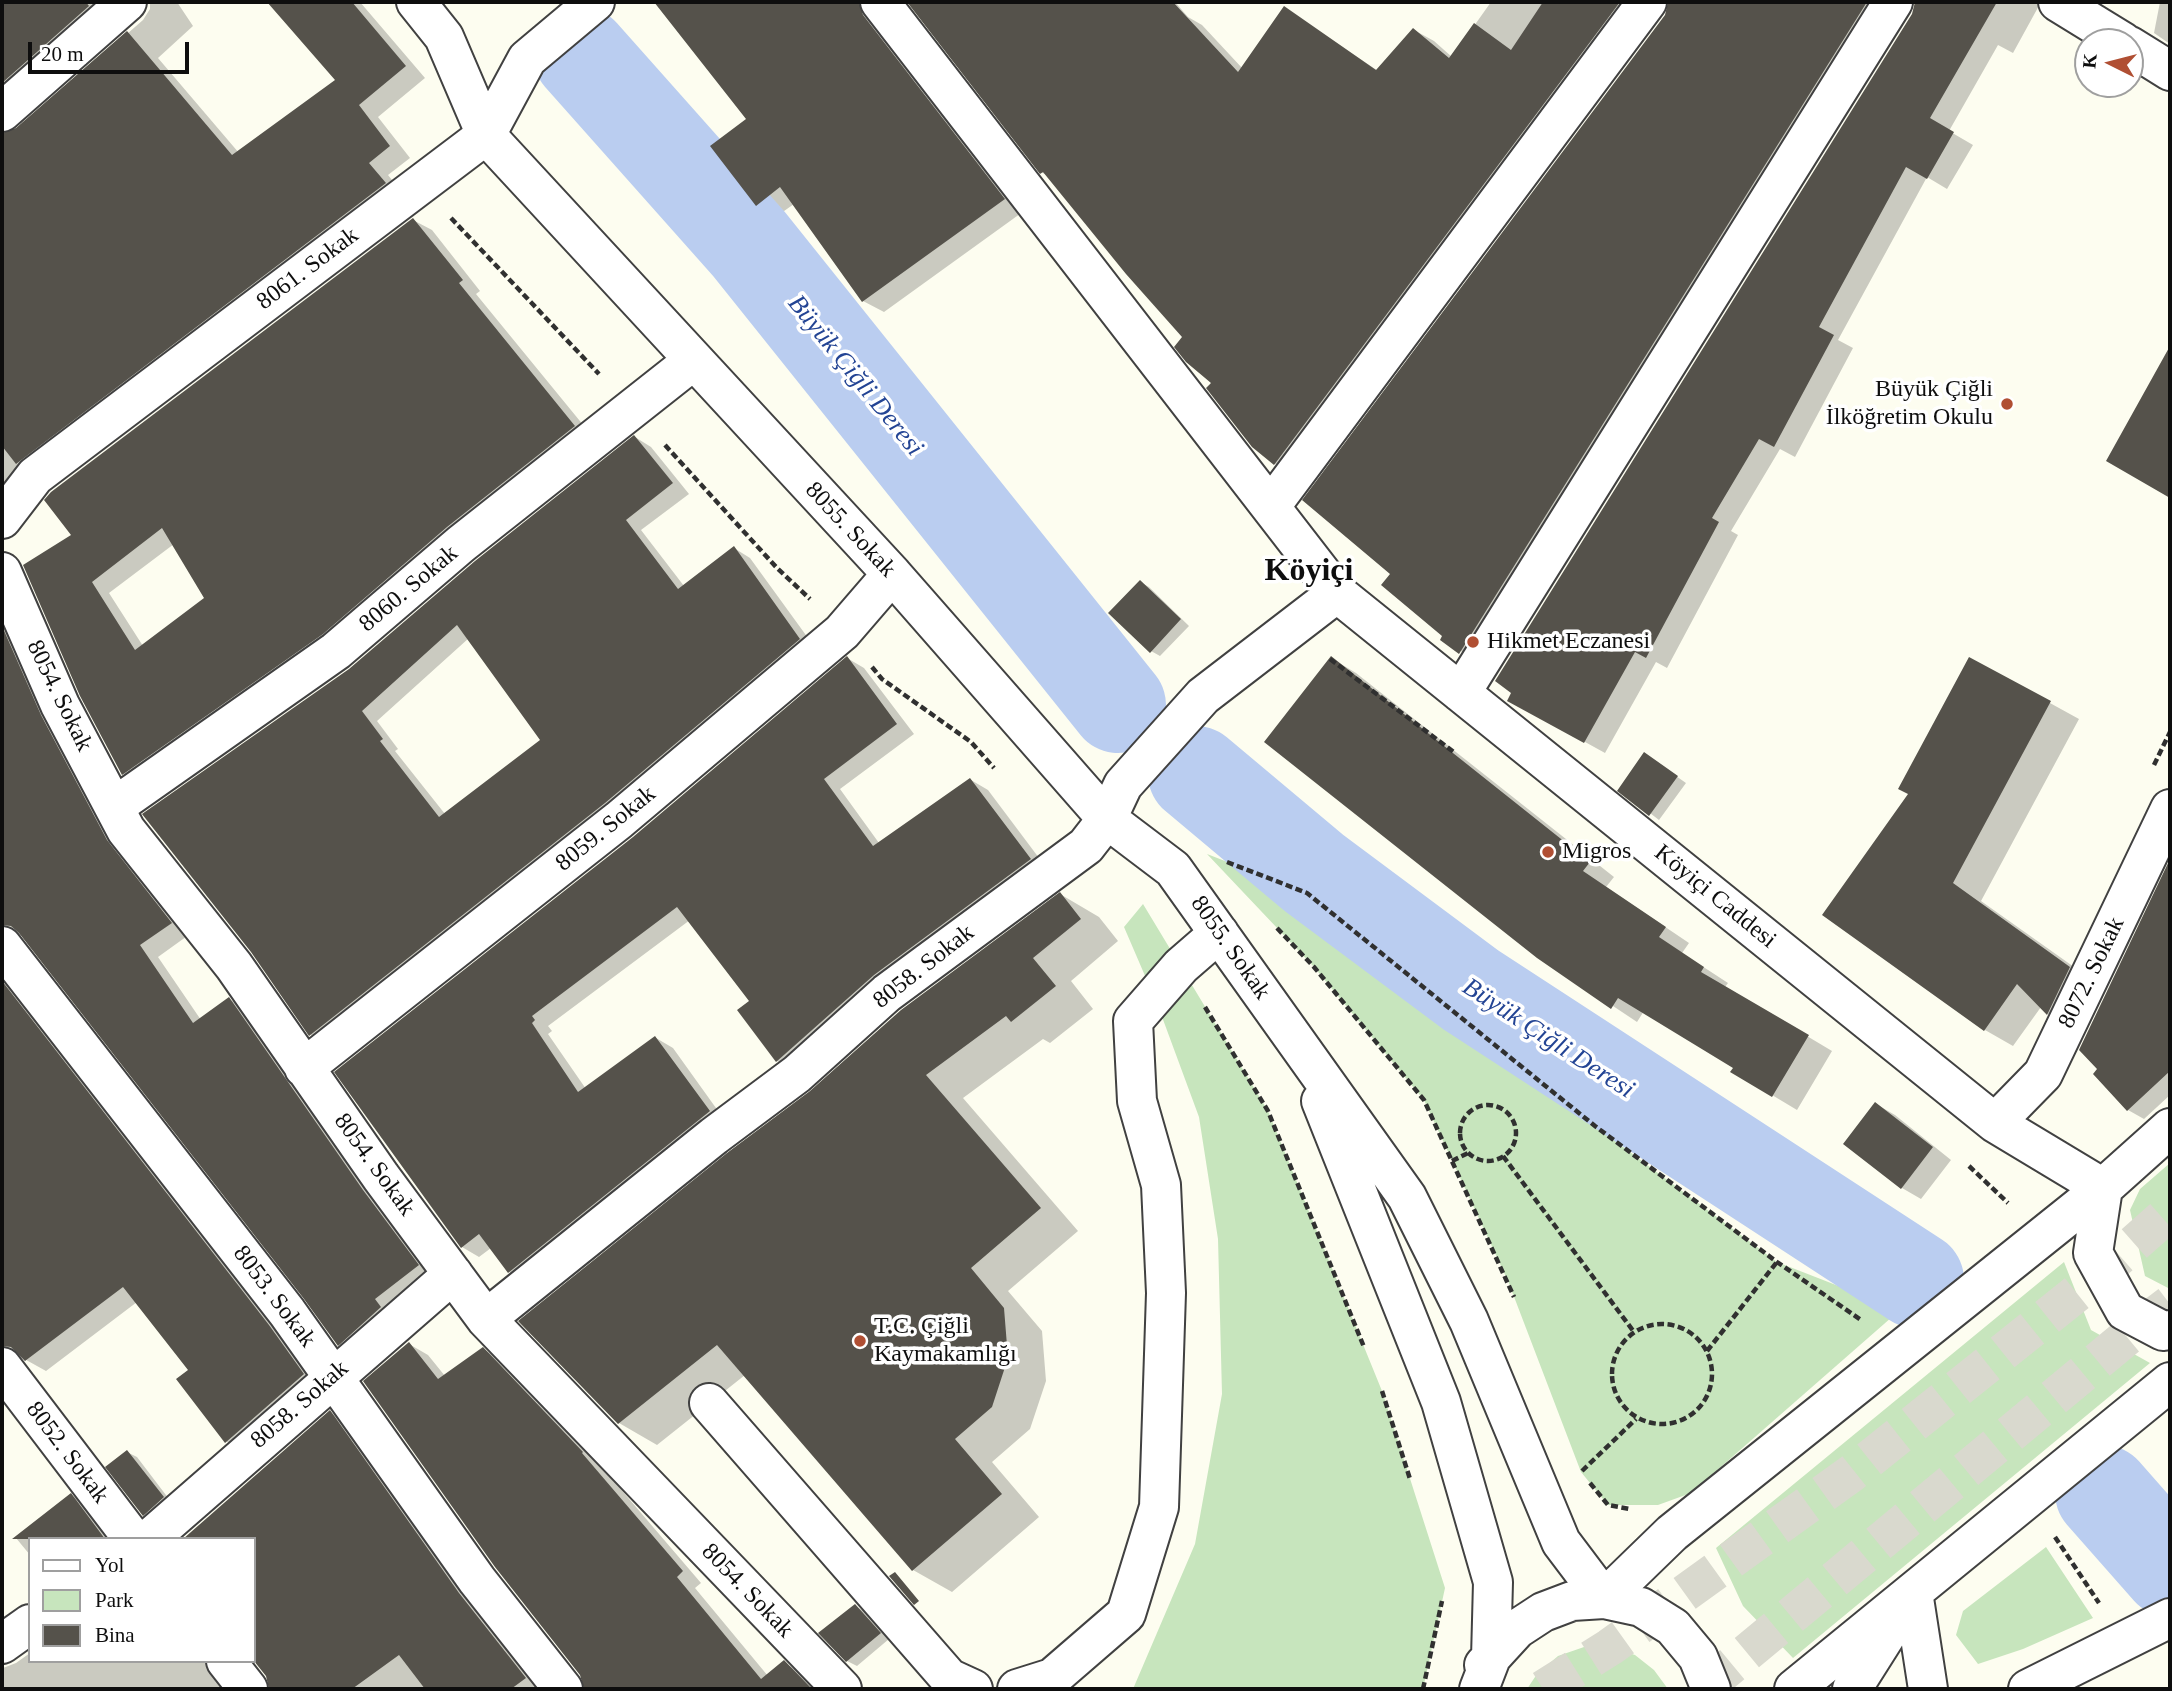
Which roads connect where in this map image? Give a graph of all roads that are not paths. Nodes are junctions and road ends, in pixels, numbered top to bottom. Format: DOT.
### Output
graph roads {
  1 [pos="127,2"];
  2 [pos="416,2"];
  3 [pos="595,2"];
  4 [pos="880,2"];
  5 [pos="1647,2"];
  6 [pos="1894,2"];
  7 [pos="2058,2"];
  8 [pos="2100,28"];
  9 [pos="2144,55"];
  10 [pos="2170,71"];
  11 [pos="2,112"];
  12 [pos="485,135"];
  13 [pos="694,360"];
  14 [pos="1271,506"];
  15 [pos="2,519"];
  16 [pos="2,572"];
  17 [pos="892,574"];
  18 [pos="1337,593"];
  19 [pos="1461,693"];
  20 [pos="114,807"];
  21 [pos="2170,809"];
  22 [pos="1107,819"];
  23 [pos="1219,933"];
  24 [pos="2,946"];
  25 [pos="1300,1047"];
  26 [pos="304,1068"];
  27 [pos="1995,1123"];
  28 [pos="2170,1128"];
  29 [pos="2103,1188"];
  30 [pos="453,1273"];
  31 [pos="486,1319"];
  32 [pos="2170,1330"];
  33 [pos="2,1367"];
  34 [pos="333,1376"];
  35 [pos="2170,1382"];
  36 [pos="709,1403"];
  37 [pos="131,1537"];
  38 [pos="151,1537"];
  39 [pos="1913,1592"];
  40 [pos="1604,1599"];
  41 [pos="2170,1618"];
  42 [pos="28,1625"];
  43 [pos="2,1644"];
  44 [pos="228,1663"];
  45 [pos="1485,1674"];
  46 [pos="248,1689"];
  47 [pos="563,1689"];
  48 [pos="842,1689"];
  49 [pos="973,1689"];
  50 [pos="1017,1689"];
  51 [pos="1461,1689"];
  52 [pos="1711,1689"];
  53 [pos="1794,1689"];
  54 [pos="1852,1689"];
  55 [pos="1928,1689"];
  56 [pos="2028,1689"];
  1 -- 11 [label="street"];
  2 -- 12 [label="street, 8055. Sokak"];
  3 -- 12 [label="street, 8061. Sokak"];
  4 -- 14 [label="street, Köyiçi Caddesi"];
  5 -- 14 [label="street"];
  6 -- 19 [label="street"];
  7 -- 8 [label="street"];
  9 -- 10 [label="street"];
  12 -- 13 [label="street, 8055. Sokak"];
  12 -- 15 [label="street, 8061. Sokak"];
  13 -- 17 [label="street, 8055. Sokak"];
  13 -- 20 [label="street, 8060. Sokak"];
  14 -- 18 [label="street, Köyiçi Caddesi"];
  16 -- 20 [label="street, 8054. Sokak"];
  17 -- 22 [label="street, 8055. Sokak"];
  17 -- 26 [label="street, 8059. Sokak"];
  18 -- 19 [label="street, Köyiçi Caddesi"];
  18 -- 22 [label="street, 8058. Sokak"];
  19 -- 27 [label="street, Köyiçi Caddesi"];
  20 -- 26 [label="street, 8054. Sokak"];
  21 -- 27 [label="street, 8072. Sokak"];
  22 -- 23 [label="street, 8055. Sokak"];
  22 -- 31 [label="street, 8058. Sokak"];
  23 -- 25 [label="street, 8055. Sokak"];
  23 -- 50 [label="street"];
  24 -- 34 [label="street, 8053. Sokak"];
  25 -- 40 [label="street"];
  25 -- 45 [label="street"];
  26 -- 30 [label="street, 8054. Sokak"];
  27 -- 29 [label="street, Köyiçi Caddesi"];
  28 -- 29 [label="street"];
  29 -- 32 [label="street"];
  29 -- 40 [label="street"];
  30 -- 31 [label="street, 8054. Sokak"];
  30 -- 34 [label="street, 8058. Sokak"];
  31 -- 48 [label="street, 8054. Sokak"];
  33 -- 37 [label="street, 8052. Sokak"];
  34 -- 38 [label="street, 8058. Sokak"];
  34 -- 47 [label="street, 8053. Sokak"];
  35 -- 39 [label="street"];
  36 -- 49 [label="street"];
  39 -- 53 [label="street"];
  39 -- 54 [label="street"];
  39 -- 55 [label="street"];
  40 -- 45 [label="street"];
  40 -- 52 [label="street"];
  41 -- 56 [label="street"];
  42 -- 43 [label="street"];
  44 -- 46 [label="street"];
  45 -- 51 [label="street"];
}
